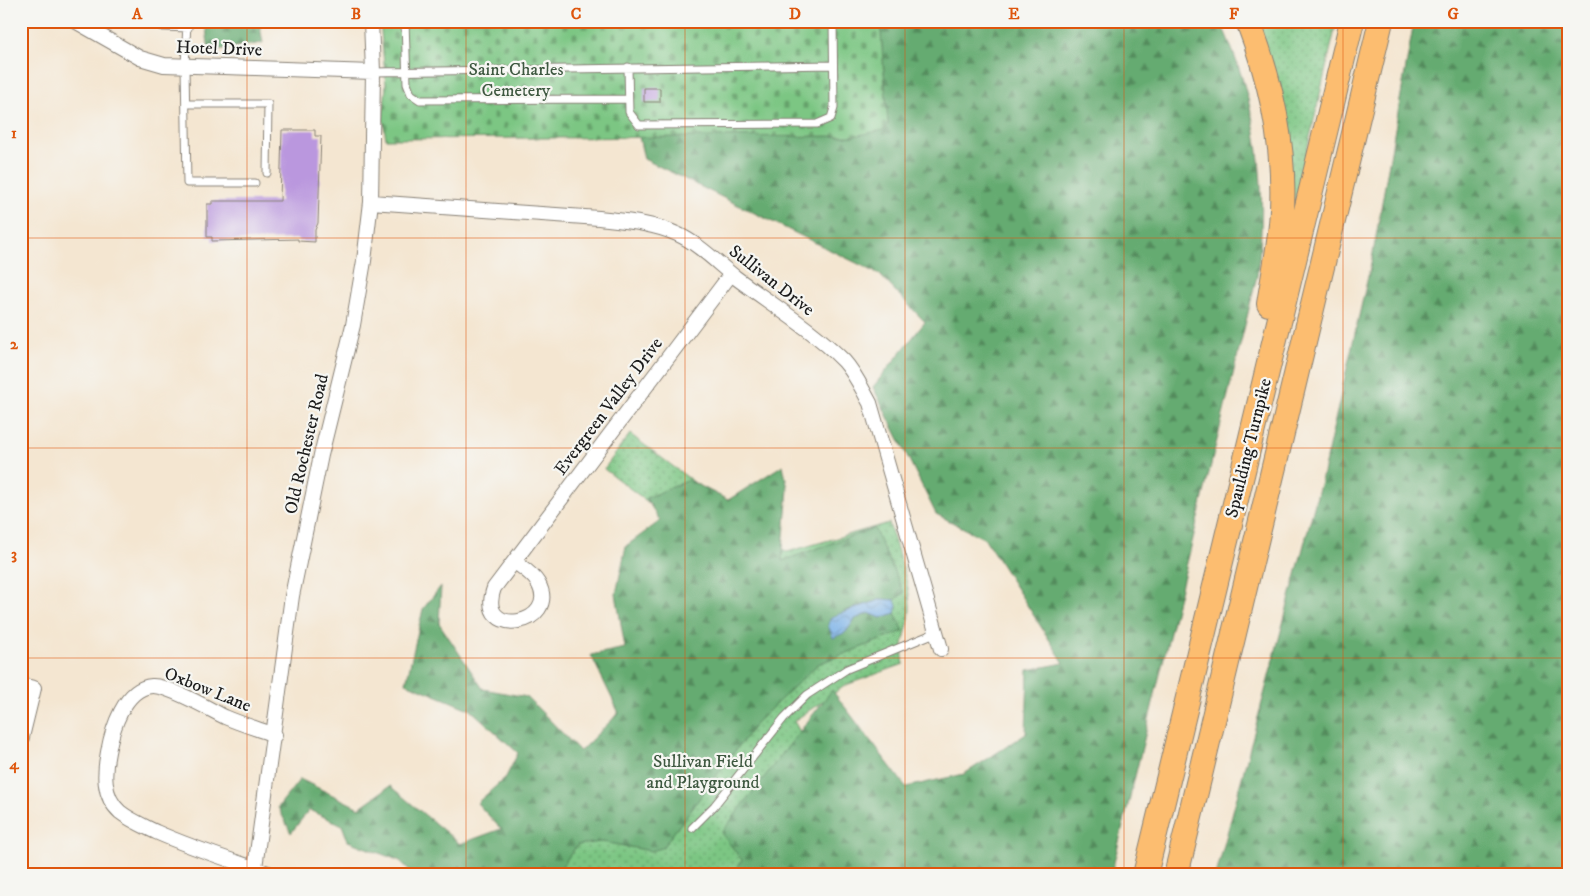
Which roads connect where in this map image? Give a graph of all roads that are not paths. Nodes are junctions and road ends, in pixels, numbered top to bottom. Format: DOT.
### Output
graph roads {
  1 [pos="75,21"];
  2 [pos="143,21"];
  3 [pos="370,21"];
  4 [pos="405,21"];
  5 [pos="833,21"];
  6 [pos="1248,21"];
  7 [pos="1352,21"];
  8 [pos="1381,21"];
  9 [pos="188,25"];
  10 [pos="833,64"];
  11 [pos="185,67"];
  12 [pos="628,67"];
  13 [pos="407,70"];
  14 [pos="373,72"];
  15 [pos="628,99"];
  16 [pos="187,104"];
  17 [pos="267,173"];
  18 [pos="255,183"];
  19 [pos="371,202"];
  20 [pos="731,274"];
  21 [pos="1263,387"];
  22 [pos="515,562"];
  23 [pos="935,633"];
  24 [pos="941,650"];
  25 [pos="21,685"];
  26 [pos="275,736"];
  27 [pos="21,742"];
  28 [pos="692,828"];
  29 [pos="255,872"];
  30 [pos="274,875"];
  31 [pos="1145,875"];
  32 [pos="1176,875"];
  1 -- 11 [label="street, Hotel Drive"];
  2 -- 9 [label="lane"];
  3 -- 14 [label="street, Old Rochester Road"];
  4 -- 13 [label="lane"];
  5 -- 10 [label="lane"];
  6 -- 21 [label="highway"];
  7 -- 21 [label="highway, Spaulding Turnpike"];
  8 -- 32 [label="highway, Spaulding Turnpike"];
  9 -- 11 [label="lane"];
  10 -- 12 [label="lane"];
  10 -- 15 [label="lane"];
  11 -- 14 [label="street, Hotel Drive"];
  11 -- 16 [label="lane"];
  12 -- 13 [label="lane"];
  12 -- 15 [label="lane"];
  13 -- 14 [label="lane"];
  13 -- 15 [label="lane"];
  14 -- 19 [label="street, Old Rochester Road"];
  16 -- 17 [label="lane"];
  16 -- 18 [label="lane"];
  19 -- 20 [label="street, Sullivan Drive"];
  19 -- 26 [label="street, Old Rochester Road"];
  20 -- 22 [label="street, Evergreen Valley Drive"];
  20 -- 23 [label="street, Sullivan Drive"];
  21 -- 31 [label="highway, Spaulding Turnpike"];
  23 -- 24 [label="street, Sullivan Drive"];
  23 -- 28 [label="lane"];
  25 -- 27 [label="street"];
  26 -- 29 [label="street, Old Rochester Road"];
  26 -- 29 [label="street, Oxbow Lane"];
  29 -- 30 [label="street"];
}
